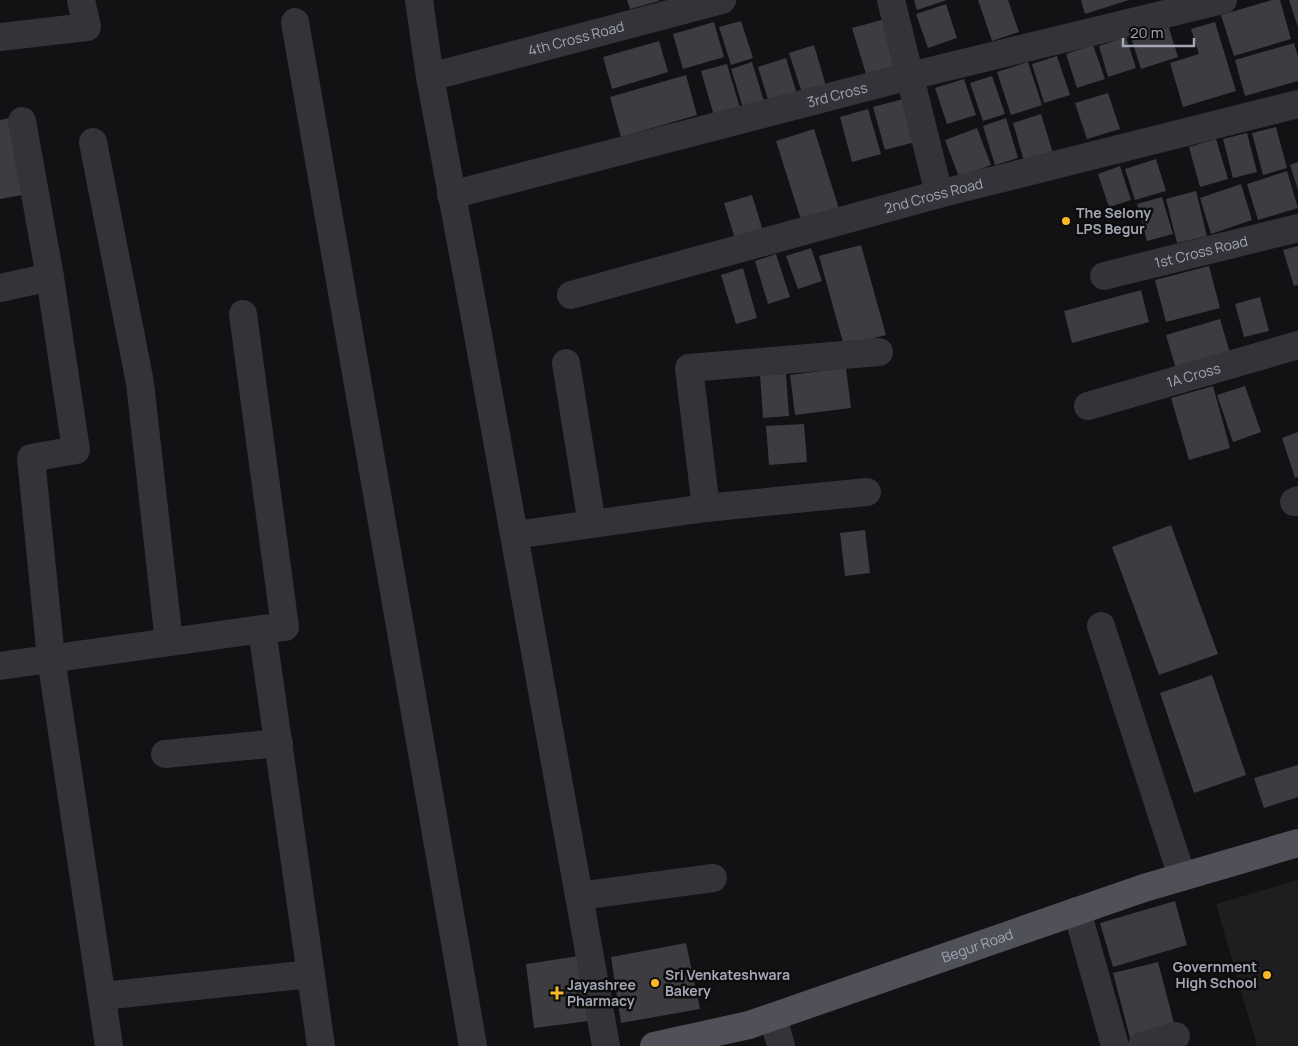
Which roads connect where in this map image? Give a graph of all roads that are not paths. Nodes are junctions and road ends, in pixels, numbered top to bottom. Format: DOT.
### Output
graph roads {
  1 [pos="81,0"];
  2 [pos="419,0"];
  3 [pos="722,0"];
  4 [pos="891,0"];
  5 [pos="1223,0"];
  6 [pos="294,22"];
  7 [pos="0,37"];
  8 [pos="910,76"];
  9 [pos="430,77"];
  10 [pos="1298,104"];
  11 [pos="22,121"];
  12 [pos="93,142"];
  13 [pos="939,194"];
  14 [pos="451,195"];
  15 [pos="1298,228"];
  16 [pos="50,276"];
  17 [pos="1104,276"];
  18 [pos="0,288"];
  19 [pos="571,295"];
  20 [pos="243,314"];
  21 [pos="1298,345"];
  22 [pos="880,352"];
  23 [pos="566,363"];
  24 [pos="1088,406"];
  25 [pos="867,492"];
  26 [pos="706,508"];
  27 [pos="592,524"];
  28 [pos="514,534"];
  29 [pos="1101,626"];
  30 [pos="262,629"];
  31 [pos="169,642"];
  32 [pos="51,658"];
  33 [pos="0,666"];
  34 [pos="279,743"];
  35 [pos="165,754"];
  36 [pos="1298,843"];
  37 [pos="1182,877"];
  38 [pos="713,878"];
  39 [pos="580,896"];
  40 [pos="1077,911"];
  41 [pos="311,974"];
  42 [pos="102,996"];
  43 [pos="773,1017"];
  44 [pos="1176,1036"];
  45 [pos="703,1041"];
  46 [pos="109,1046"];
  47 [pos="321,1046"];
  48 [pos="473,1046"];
  49 [pos="606,1046"];
  50 [pos="654,1046"];
  51 [pos="781,1046"];
  52 [pos="1115,1046"];
  53 [pos="1142,1046"];
  1 -- 7 [label="street"];
  2 -- 9 [label="street"];
  3 -- 9 [label="street, 4th Cross Road"];
  4 -- 8 [label="street"];
  5 -- 8 [label="street, 3rd Cross"];
  6 -- 48 [label="street"];
  8 -- 13 [label="street"];
  8 -- 14 [label="street, 3rd Cross"];
  9 -- 14 [label="street"];
  10 -- 13 [label="street, 2nd Cross Road"];
  11 -- 16 [label="street"];
  12 -- 31 [label="street"];
  13 -- 19 [label="street, 2nd Cross Road"];
  14 -- 28 [label="street"];
  15 -- 17 [label="street, 1st Cross Road"];
  16 -- 18 [label="street"];
  16 -- 32 [label="street"];
  20 -- 30 [label="street"];
  21 -- 24 [label="street, 1A Cross"];
  22 -- 26 [label="street"];
  23 -- 27 [label="street"];
  25 -- 26 [label="street"];
  26 -- 27 [label="street"];
  27 -- 28 [label="street"];
  28 -- 39 [label="street"];
  29 -- 37 [label="street"];
  30 -- 31 [label="street"];
  30 -- 34 [label="street"];
  31 -- 32 [label="street"];
  32 -- 33 [label="street"];
  32 -- 42 [label="street"];
  34 -- 35 [label="street"];
  34 -- 41 [label="street"];
  36 -- 37 [label="main road, Begur Road"];
  37 -- 40 [label="main road, Begur Road"];
  38 -- 39 [label="street"];
  39 -- 49 [label="street"];
  40 -- 43 [label="main road, Begur Road"];
  40 -- 52 [label="street"];
  41 -- 42 [label="street"];
  41 -- 47 [label="street"];
  42 -- 46 [label="street"];
  43 -- 45 [label="main road, Begur Road"];
  43 -- 51 [label="street"];
  44 -- 53 [label="street"];
  45 -- 50 [label="main road, Begur Road"];
}
